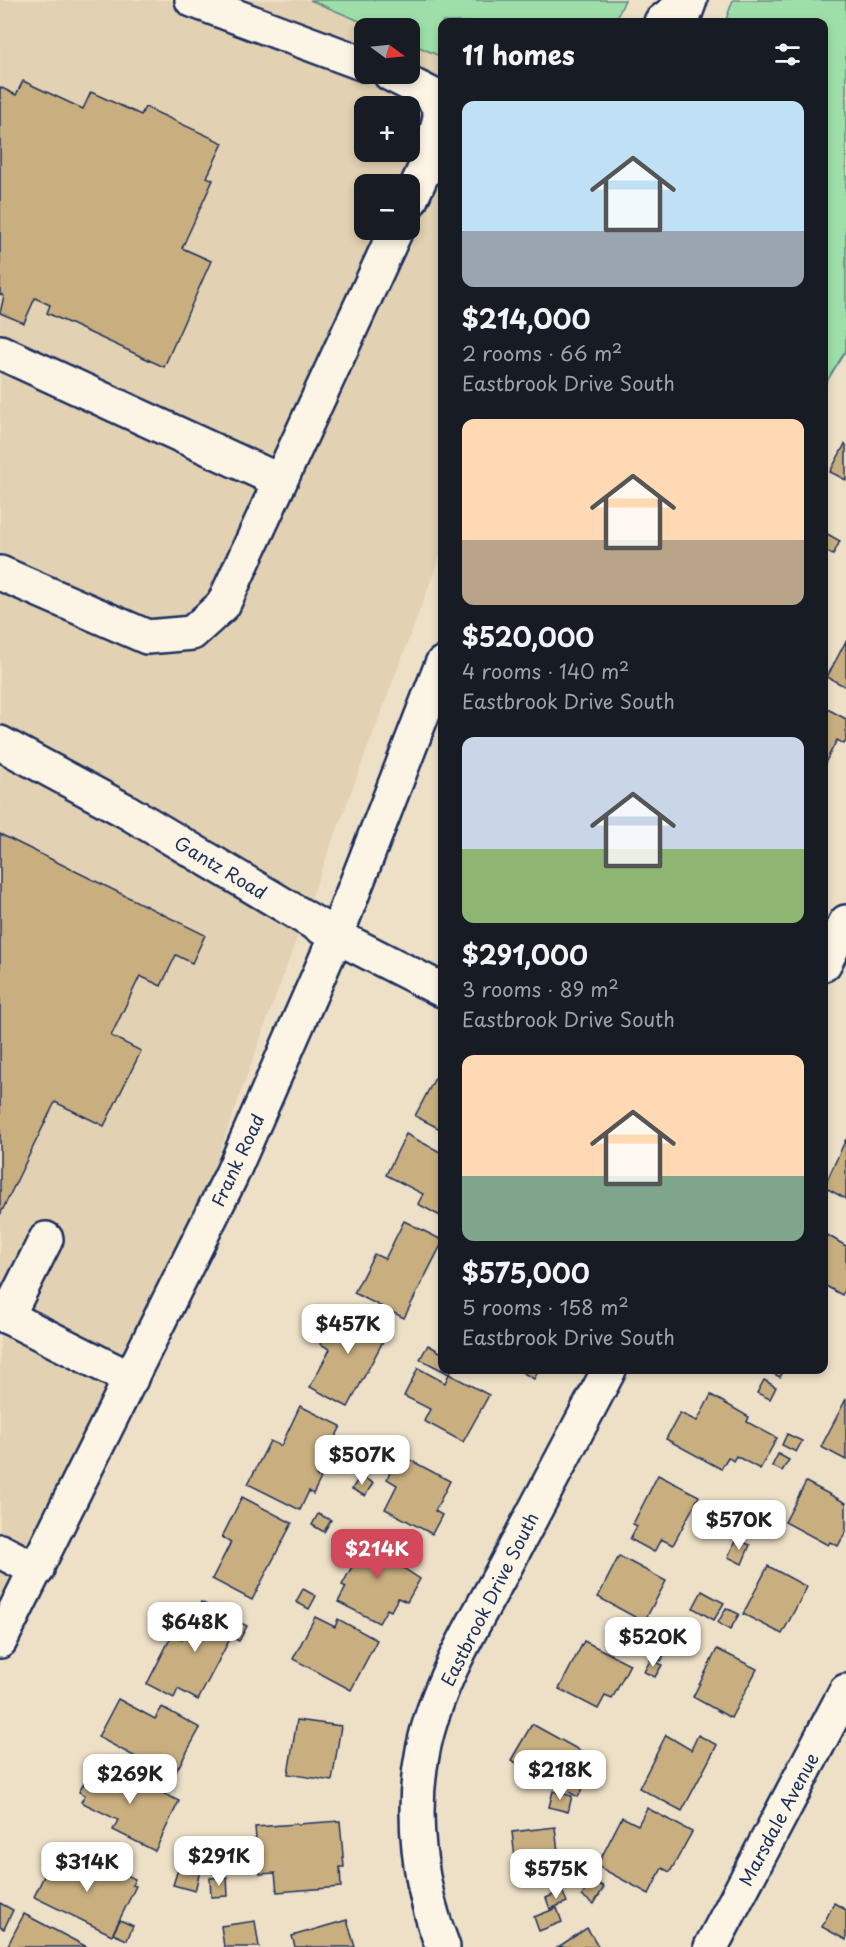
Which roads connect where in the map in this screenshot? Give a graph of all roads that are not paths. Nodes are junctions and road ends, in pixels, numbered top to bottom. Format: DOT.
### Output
graph roads {
  1 [pos="192,0"];
  2 [pos="690,0"];
  3 [pos="666,18"];
  4 [pos="683,18"];
  5 [pos="354,60"];
  6 [pos="411,84"];
  7 [pos="438,105"];
  8 [pos="438,128"];
  9 [pos="420,179"];
  10 [pos="391,240"];
  11 [pos="0,352"];
  12 [pos="280,480"];
  13 [pos="0,573"];
  14 [pos="438,674"];
  15 [pos="0,743"];
  16 [pos="846,922"];
  17 [pos="336,936"];
  18 [pos="828,956"];
  19 [pos="438,988"];
  20 [pos="46,1239"];
  21 [pos="3,1315"];
  22 [pos="607,1374"];
  23 [pos="131,1379"];
  24 [pos="0,1551"];
  25 [pos="37,1570"];
  26 [pos="0,1641"];
  27 [pos="846,1691"];
  28 [pos="443,1947"];
  29 [pos="711,1947"];
  1 -- 5 [label="main road"];
  2 -- 3 [label="main road"];
  2 -- 4 [label="main road"];
  6 -- 7 [label="main road"];
  8 -- 9 [label="main road"];
  10 -- 12 [label="main road"];
  11 -- 12 [label="main road"];
  12 -- 13 [label="main road"];
  14 -- 17 [label="main road, Frank Road"];
  15 -- 17 [label="main road, Gantz Road"];
  16 -- 18 [label="main road"];
  17 -- 19 [label="main road, Gantz Road"];
  17 -- 23 [label="main road, Frank Road"];
  20 -- 21 [label="main road"];
  21 -- 23 [label="main road"];
  22 -- 28 [label="main road, Eastbrook Drive South"];
  23 -- 25 [label="main road, Frank Road"];
  24 -- 25 [label="main road"];
  25 -- 26 [label="main road, Frank Road"];
  27 -- 29 [label="main road, Marsdale Avenue"];
}
